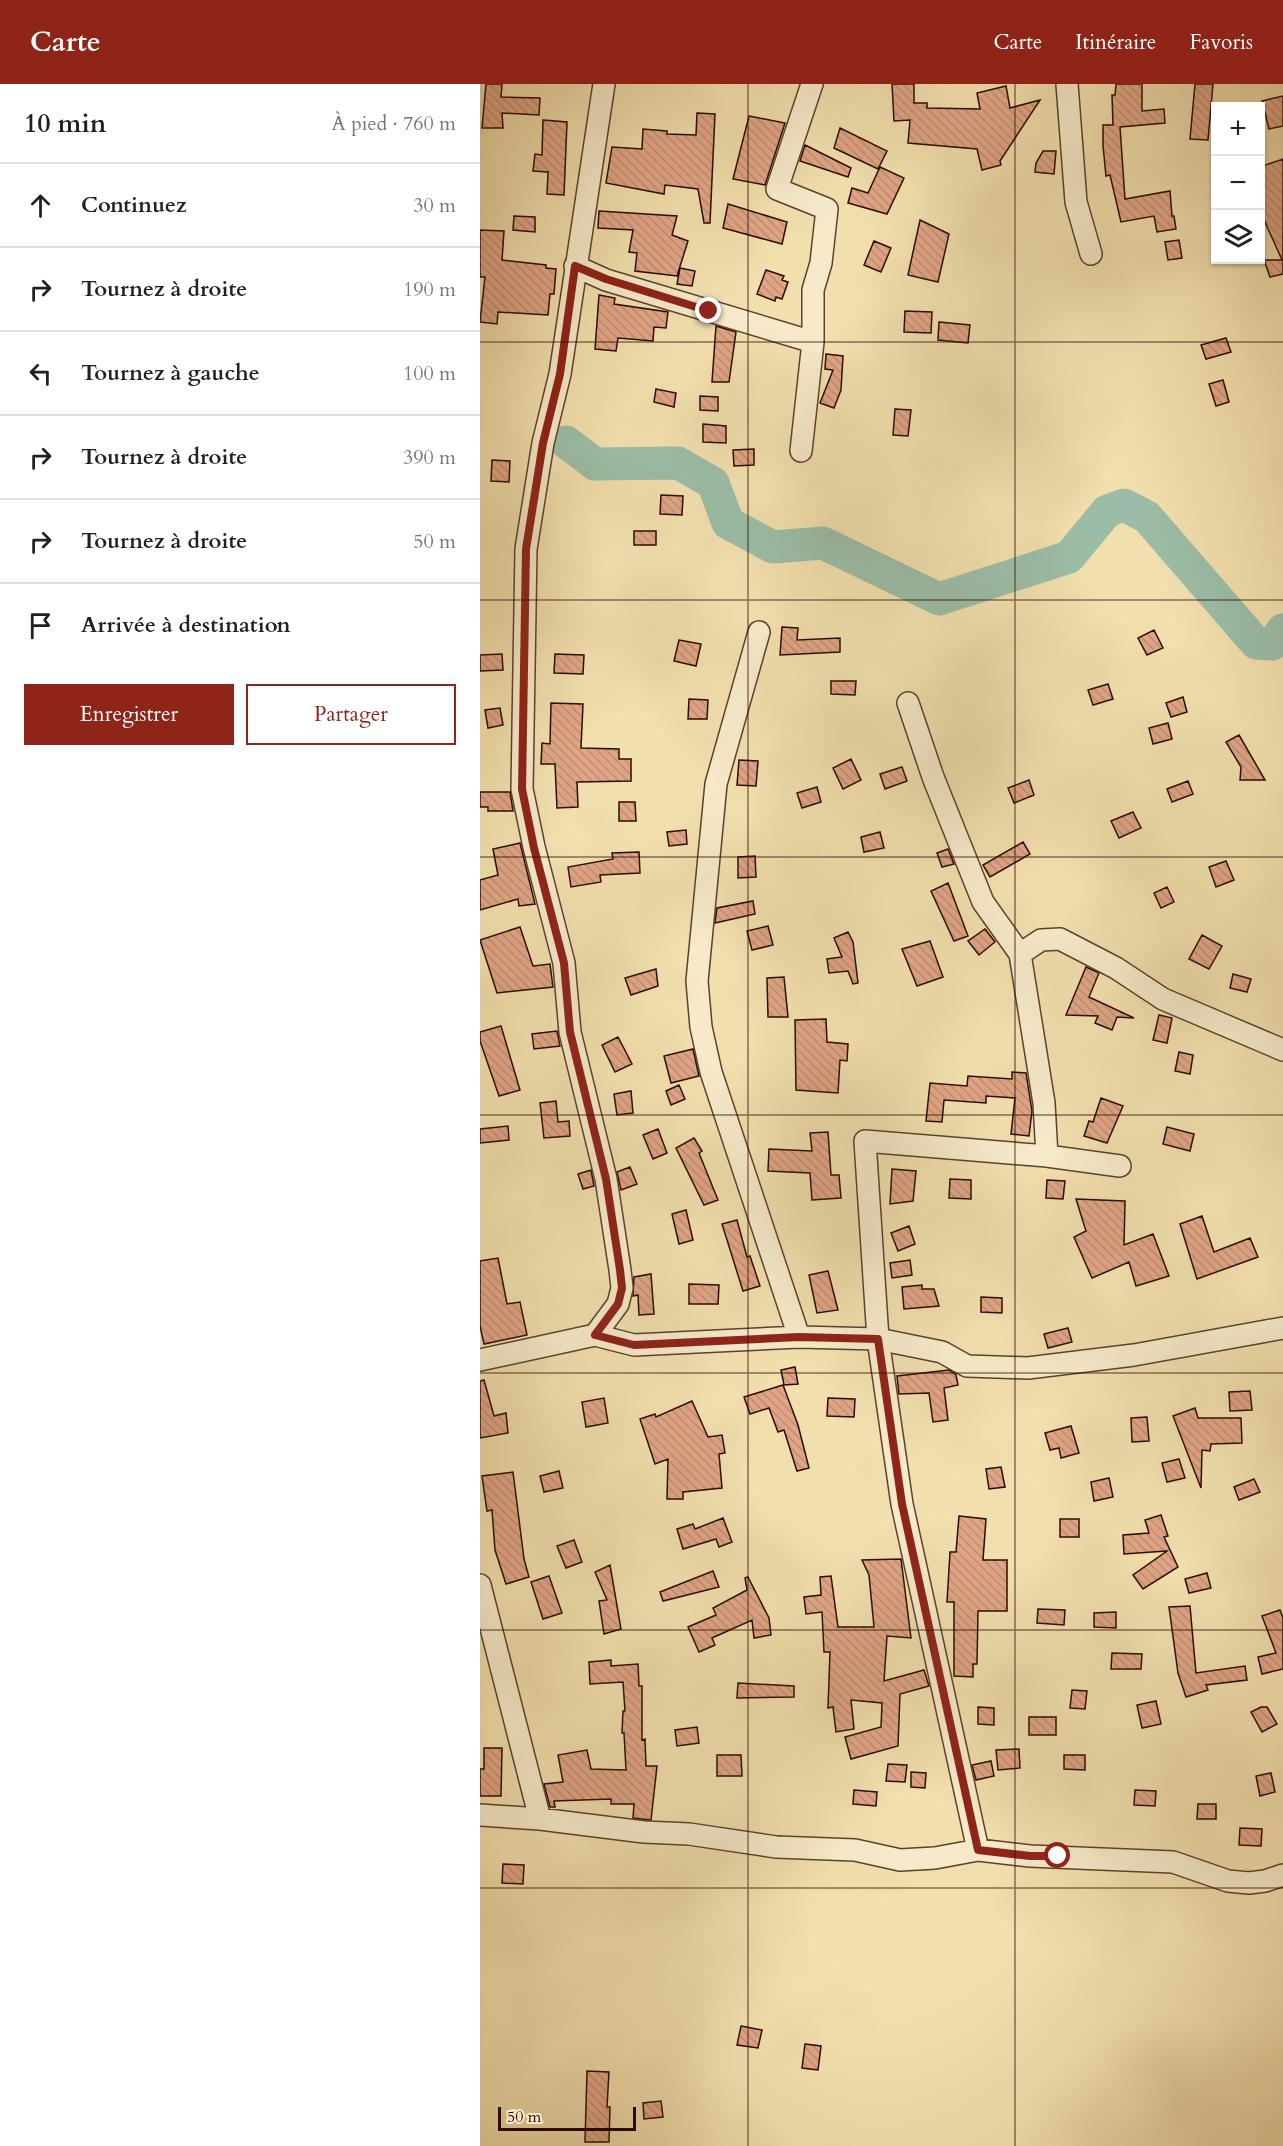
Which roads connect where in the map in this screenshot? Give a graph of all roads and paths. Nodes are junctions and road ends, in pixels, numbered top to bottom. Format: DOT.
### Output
graph roads {
  1 [pos="604,84"];
  2 [pos="812,84"];
  3 [pos="1067,84"];
  4 [pos="1091,254"];
  5 [pos="575,266"];
  6 [pos="813,342"];
  7 [pos="801,451"];
  8 [pos="759,632"];
  9 [pos="908,704"];
  10 [pos="1020,954"];
  11 [pos="1283,1050"];
  12 [pos="1047,1156"];
  13 [pos="1120,1166"];
  14 [pos="1283,1328"];
  15 [pos="595,1335"];
  16 [pos="799,1337"];
  17 [pos="878,1339"];
  18 [pos="480,1360"];
  19 [pos="480,1585"];
  20 [pos="480,1815"];
  21 [pos="540,1819"];
  22 [pos="978,1850"];
  23 [pos="1283,1875"];
  1 -- 5 [label="street"];
  2 -- 6 [label="street"];
  3 -- 4 [label="street"];
  5 -- 6 [label="street"];
  5 -- 15 [label="street"];
  6 -- 7 [label="street"];
  8 -- 16 [label="street"];
  9 -- 10 [label="street"];
  10 -- 11 [label="street"];
  10 -- 12 [label="street"];
  12 -- 13 [label="street"];
  12 -- 17 [label="street"];
  14 -- 17 [label="street"];
  15 -- 16 [label="street"];
  15 -- 18 [label="street"];
  16 -- 17 [label="street"];
  17 -- 22 [label="street"];
  19 -- 21 [label="street"];
  20 -- 21 [label="street"];
  21 -- 22 [label="street"];
  22 -- 23 [label="street"];
}
